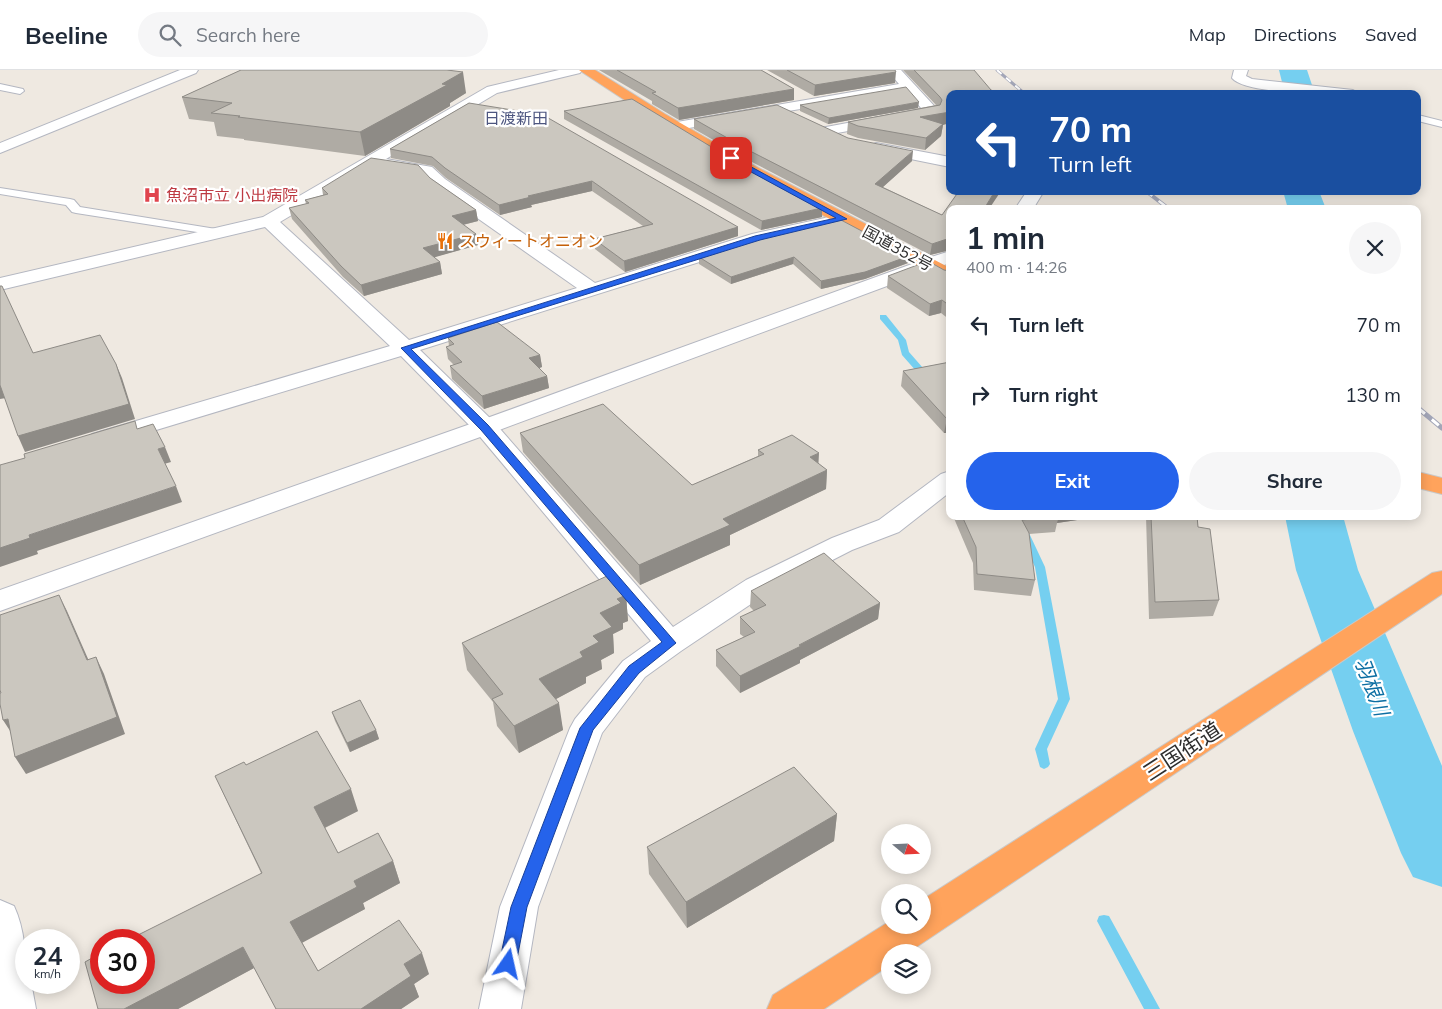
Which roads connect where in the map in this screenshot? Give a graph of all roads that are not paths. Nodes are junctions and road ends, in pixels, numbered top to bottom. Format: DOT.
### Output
graph roads {
  1 [pos="191,70"];
  2 [pos="575,70"];
  3 [pos="586,70"];
  4 [pos="894,70"];
  5 [pos="1241,70"];
  6 [pos="0,86"];
  7 [pos="909,86"];
  8 [pos="1315,90"];
  9 [pos="20,91"];
  10 [pos="794,93"];
  11 [pos="811,102"];
  12 [pos="466,104"];
  13 [pos="778,108"];
  14 [pos="494,109"];
  15 [pos="41,116"];
  16 [pos="1421,119"];
  17 [pos="1442,124"];
  18 [pos="677,126"];
  19 [pos="826,131"];
  20 [pos="0,132"];
  21 [pos="844,140"];
  22 [pos="863,146"];
  23 [pos="0,148"];
  24 [pos="370,161"];
  25 [pos="946,161"];
  26 [pos="0,191"];
  27 [pos="843,219"];
  28 [pos="269,221"];
  29 [pos="946,258"];
  30 [pos="929,264"];
  31 [pos="946,274"];
  32 [pos="0,284"];
  33 [pos="590,289"];
  34 [pos="405,348"];
  35 [pos="485,428"];
  36 [pos="85,444"];
  37 [pos="1421,481"];
  38 [pos="946,482"];
  39 [pos="1442,486"];
  40 [pos="1442,580"];
  41 [pos="0,601"];
  42 [pos="670,643"];
  43 [pos="931,916"];
  44 [pos="0,918"];
  45 [pos="904,934"];
  46 [pos="15,1009"];
  47 [pos="500,1009"];
  48 [pos="788,1009"];
  1 -- 23 [label="street"];
  2 -- 12 [label="street"];
  3 -- 18 [label="highway, 国道352号"];
  4 -- 7 [label="street"];
  5 -- 8 [label="street"];
  6 -- 9 [label="lane"];
  7 -- 11 [label="street"];
  7 -- 19 [label="street"];
  10 -- 11 [label="street"];
  11 -- 13 [label="street"];
  12 -- 14 [label="street"];
  12 -- 24 [label="street"];
  13 -- 18 [label="street"];
  13 -- 19 [label="street"];
  15 -- 20 [label="street"];
  16 -- 17 [label="lane"];
  18 -- 27 [label="highway, 国道352号"];
  19 -- 21 [label="street"];
  22 -- 25 [label="street"];
  24 -- 28 [label="street"];
  24 -- 33 [label="street"];
  26 -- 28 [label="lane"];
  27 -- 30 [label="highway, 国道352号"];
  27 -- 33 [label="street"];
  28 -- 32 [label="street"];
  28 -- 34 [label="street"];
  29 -- 30 [label="street"];
  30 -- 31 [label="highway, 国道352号"];
  30 -- 35 [label="street"];
  33 -- 34 [label="street"];
  34 -- 35 [label="street"];
  34 -- 36 [label="street"];
  35 -- 41 [label="street"];
  35 -- 42 [label="street"];
  37 -- 39 [label="highway"];
  38 -- 42 [label="street"];
  40 -- 43 [label="highway, 三国街道"];
  42 -- 47 [label="street"];
  44 -- 46 [label="street"];
  45 -- 48 [label="highway, 三国街道"];
}
